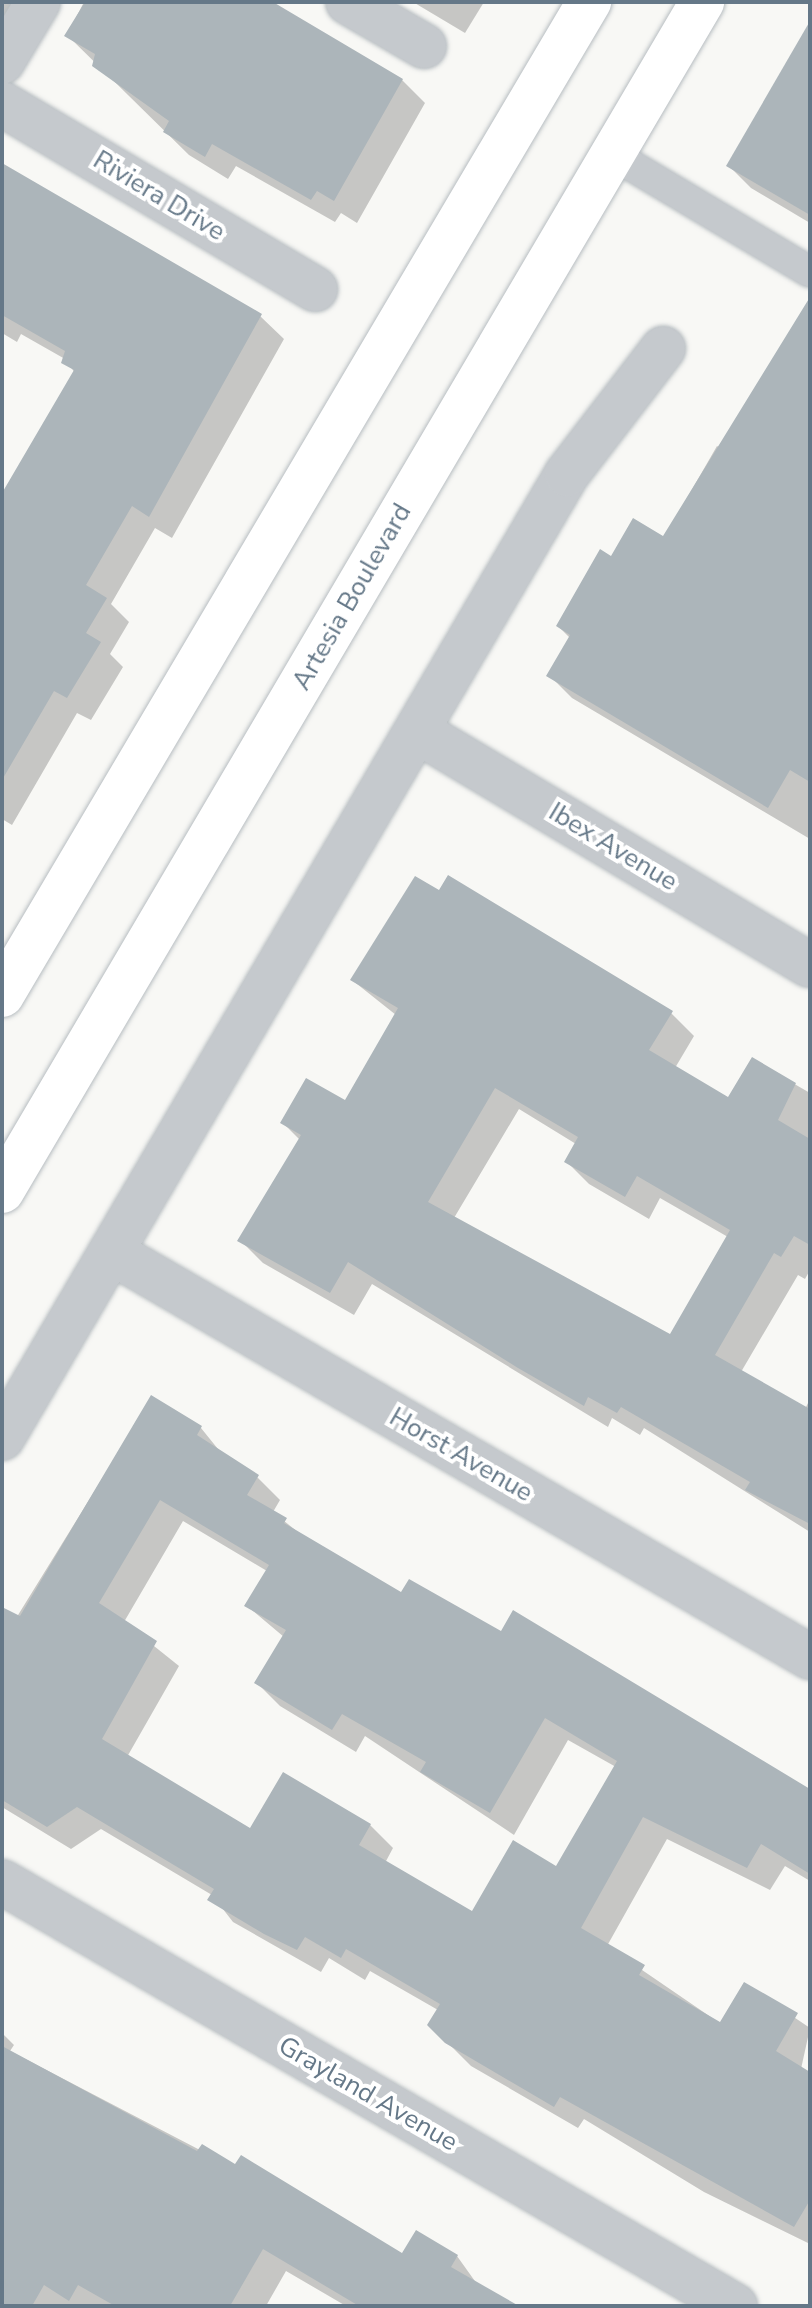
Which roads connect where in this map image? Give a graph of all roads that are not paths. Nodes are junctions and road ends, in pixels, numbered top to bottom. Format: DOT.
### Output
graph roads {
  1 [pos="38,2"];
  2 [pos="348,2"];
  3 [pos="589,2"];
  4 [pos="702,2"];
  5 [pos="424,46"];
  6 [pos="2,62"];
  7 [pos="2,104"];
  8 [pos="612,154"];
  9 [pos="810,272"];
  10 [pos="315,289"];
  11 [pos="663,349"];
  12 [pos="417,731"];
  13 [pos="810,965"];
  14 [pos="2,995"];
  15 [pos="2,1191"];
  16 [pos="111,1252"];
  17 [pos="2,1438"];
  18 [pos="810,1657"];
  19 [pos="2,1882"];
  20 [pos="735,2306"];
  1 -- 6 [label="street"];
  2 -- 5 [label="street"];
  3 -- 14 [label="main road"];
  4 -- 8 [label="main road, Artesia Boulevard"];
  7 -- 10 [label="street, Riviera Drive"];
  8 -- 9 [label="lane"];
  8 -- 15 [label="main road, Artesia Boulevard"];
  11 -- 12 [label="street"];
  12 -- 13 [label="street, Ibex Avenue"];
  12 -- 16 [label="street"];
  16 -- 17 [label="street"];
  16 -- 18 [label="street, Horst Avenue"];
  19 -- 20 [label="street, Grayland Avenue"];
}
